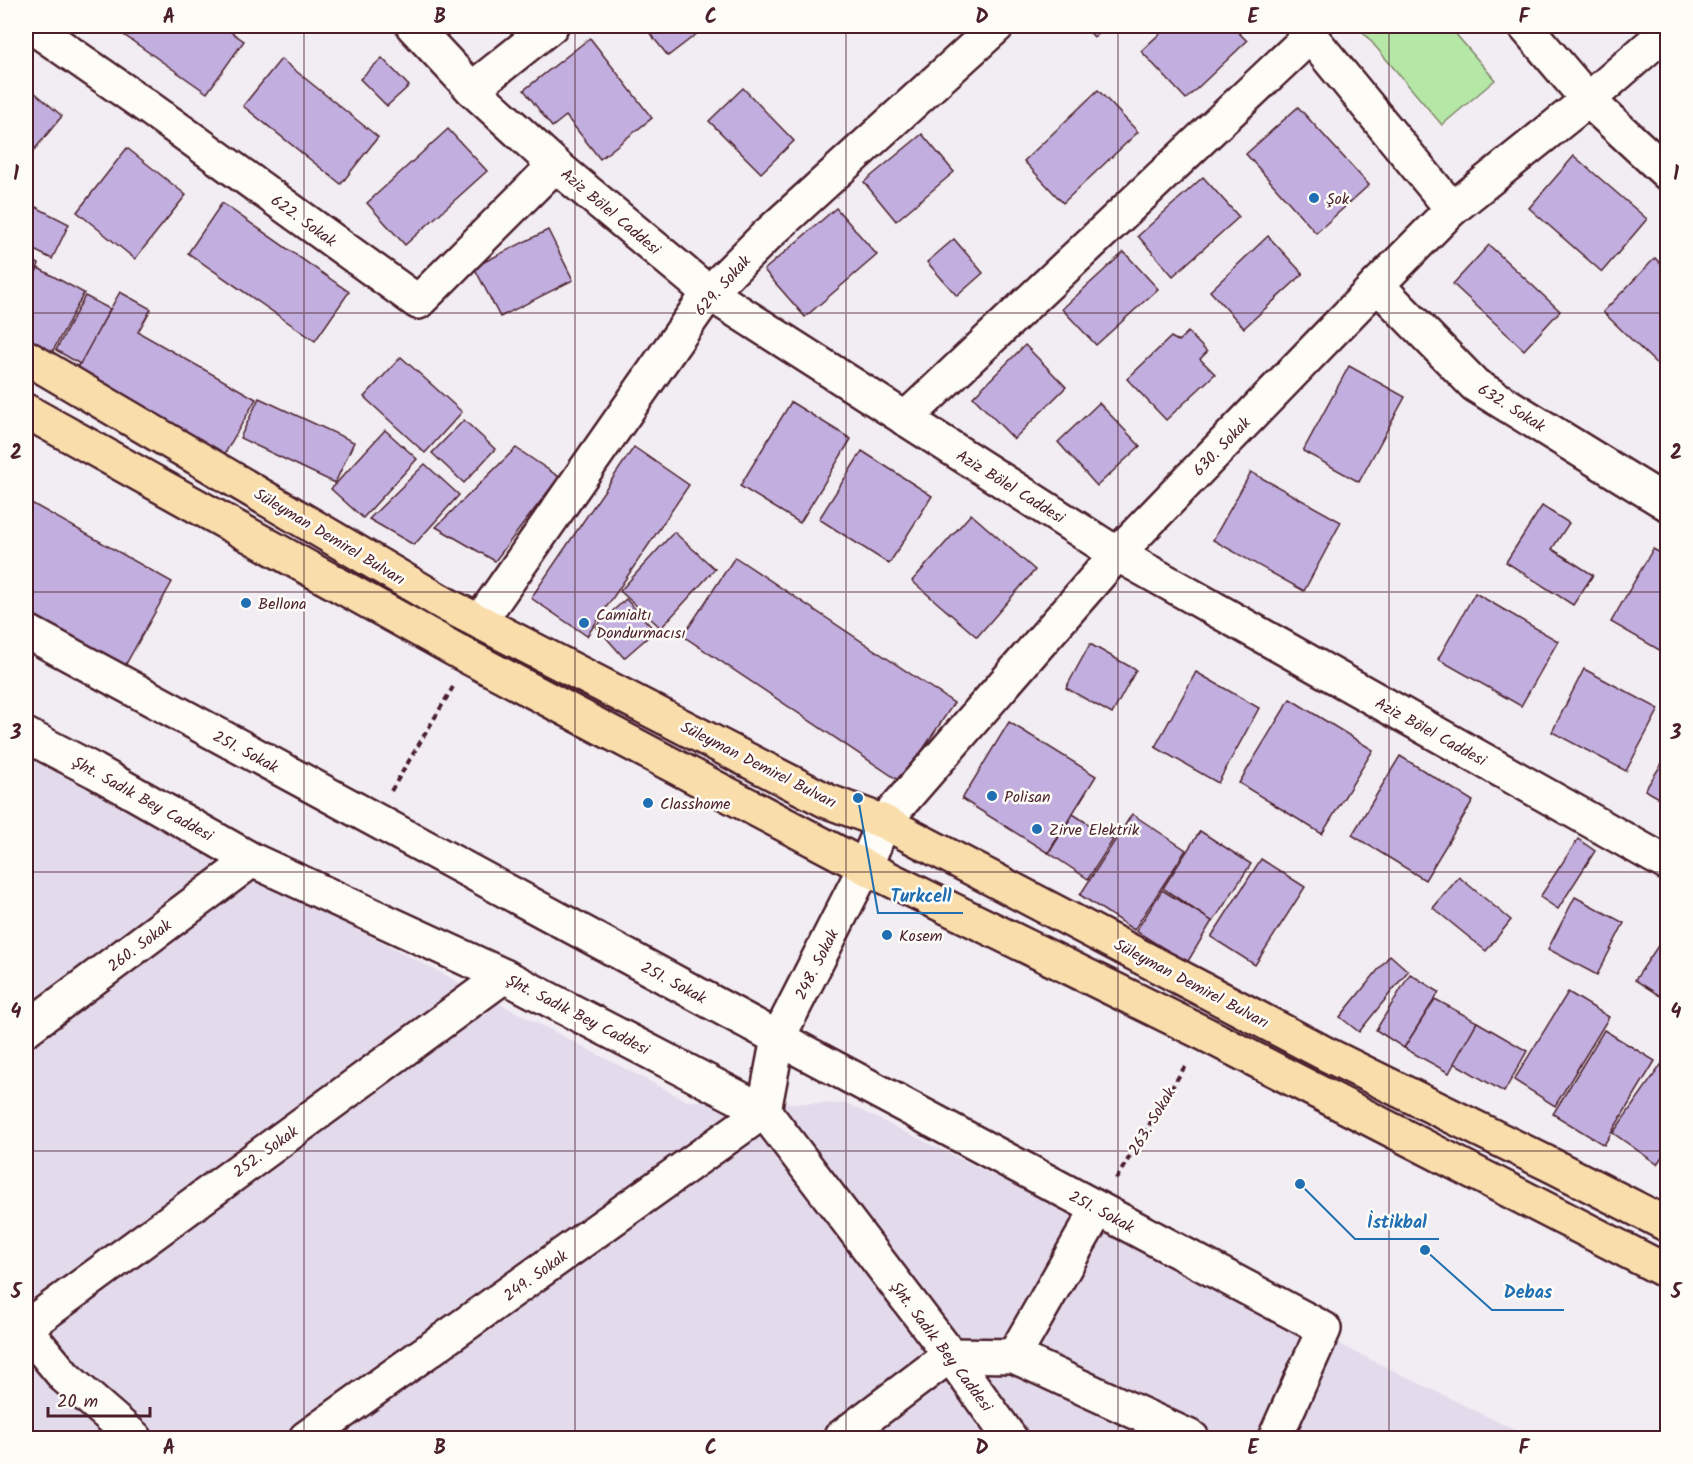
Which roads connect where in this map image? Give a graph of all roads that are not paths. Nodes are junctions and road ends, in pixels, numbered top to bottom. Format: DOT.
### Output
graph roads {
  1 [pos="31,26"];
  2 [pos="413,26"];
  3 [pos="551,26"];
  4 [pos="997,26"];
  5 [pos="1525,26"];
  6 [pos="1668,30"];
  7 [pos="1306,31"];
  8 [pos="472,89"];
  9 [pos="1588,100"];
  10 [pos="555,165"];
  11 [pos="1668,174"];
  12 [pos="1452,209"];
  13 [pos="1377,285"];
  14 [pos="709,293"];
  15 [pos="26,357"];
  16 [pos="26,411"];
  17 [pos="905,419"];
  18 [pos="1668,504"];
  19 [pos="1117,554"];
  20 [pos="480,621"];
  21 [pos="26,631"];
  22 [pos="26,735"];
  23 [pos="884,822"];
  24 [pos="252,860"];
  25 [pos="1668,864"];
  26 [pos="865,867"];
  27 [pos="504,976"];
  28 [pos="26,1029"];
  29 [pos="778,1038"];
  30 [pos="764,1111"];
  31 [pos="1098,1209"];
  32 [pos="1668,1224"];
  33 [pos="1668,1272"];
  34 [pos="26,1328"];
  35 [pos="950,1355"];
  36 [pos="1014,1356"];
  37 [pos="135,1438"];
  38 [pos="306,1438"];
  39 [pos="840,1438"];
  40 [pos="1010,1438"];
  41 [pos="1192,1438"];
  42 [pos="1275,1438"];
  1 -- 10 [label="street, 622. Sokak"];
  2 -- 8 [label="street, Aziz Bölel Caddesi"];
  3 -- 8 [label="street"];
  4 -- 14 [label="street, 629. Sokak"];
  5 -- 9 [label="street"];
  6 -- 9 [label="street, 630. Sokak"];
  7 -- 12 [label="street"];
  7 -- 17 [label="street"];
  8 -- 10 [label="street, Aziz Bölel Caddesi"];
  9 -- 11 [label="street"];
  9 -- 12 [label="street, 630. Sokak"];
  10 -- 14 [label="street, Aziz Bölel Caddesi"];
  12 -- 13 [label="street, 630. Sokak"];
  13 -- 18 [label="street, 632. Sokak"];
  13 -- 19 [label="street, 630. Sokak"];
  14 -- 17 [label="street, Aziz Bölel Caddesi"];
  14 -- 20 [label="street, 629. Sokak"];
  15 -- 20 [label="main road, Süleyman Demirel Bulvarı"];
  16 -- 26 [label="main road"];
  17 -- 19 [label="street, Aziz Bölel Caddesi"];
  19 -- 23 [label="street, 630. Sokak"];
  19 -- 25 [label="street, Aziz Bölel Caddesi"];
  20 -- 23 [label="main road, Süleyman Demirel Bulvarı"];
  21 -- 29 [label="street, 251. Sokak"];
  22 -- 24 [label="street, Şht. Sadık Bey Caddesi"];
  23 -- 26 [label="street, 248. Sokak"];
  23 -- 32 [label="main road, Süleyman Demirel Bulvarı"];
  24 -- 27 [label="street, Şht. Sadık Bey Caddesi"];
  24 -- 28 [label="street, 260. Sokak"];
  26 -- 29 [label="street, 248. Sokak"];
  26 -- 33 [label="main road"];
  27 -- 30 [label="street, Şht. Sadık Bey Caddesi"];
  27 -- 34 [label="street, 252. Sokak"];
  29 -- 30 [label="street, 248. Sokak"];
  29 -- 31 [label="street, 251. Sokak"];
  30 -- 35 [label="street, Şht. Sadık Bey Caddesi"];
  30 -- 38 [label="street, 249. Sokak"];
  31 -- 36 [label="street"];
  31 -- 42 [label="street, 251. Sokak"];
  34 -- 37 [label="street"];
  35 -- 36 [label="street"];
  35 -- 39 [label="street"];
  35 -- 40 [label="street, Şht. Sadık Bey Caddesi"];
  36 -- 41 [label="street"];
}
